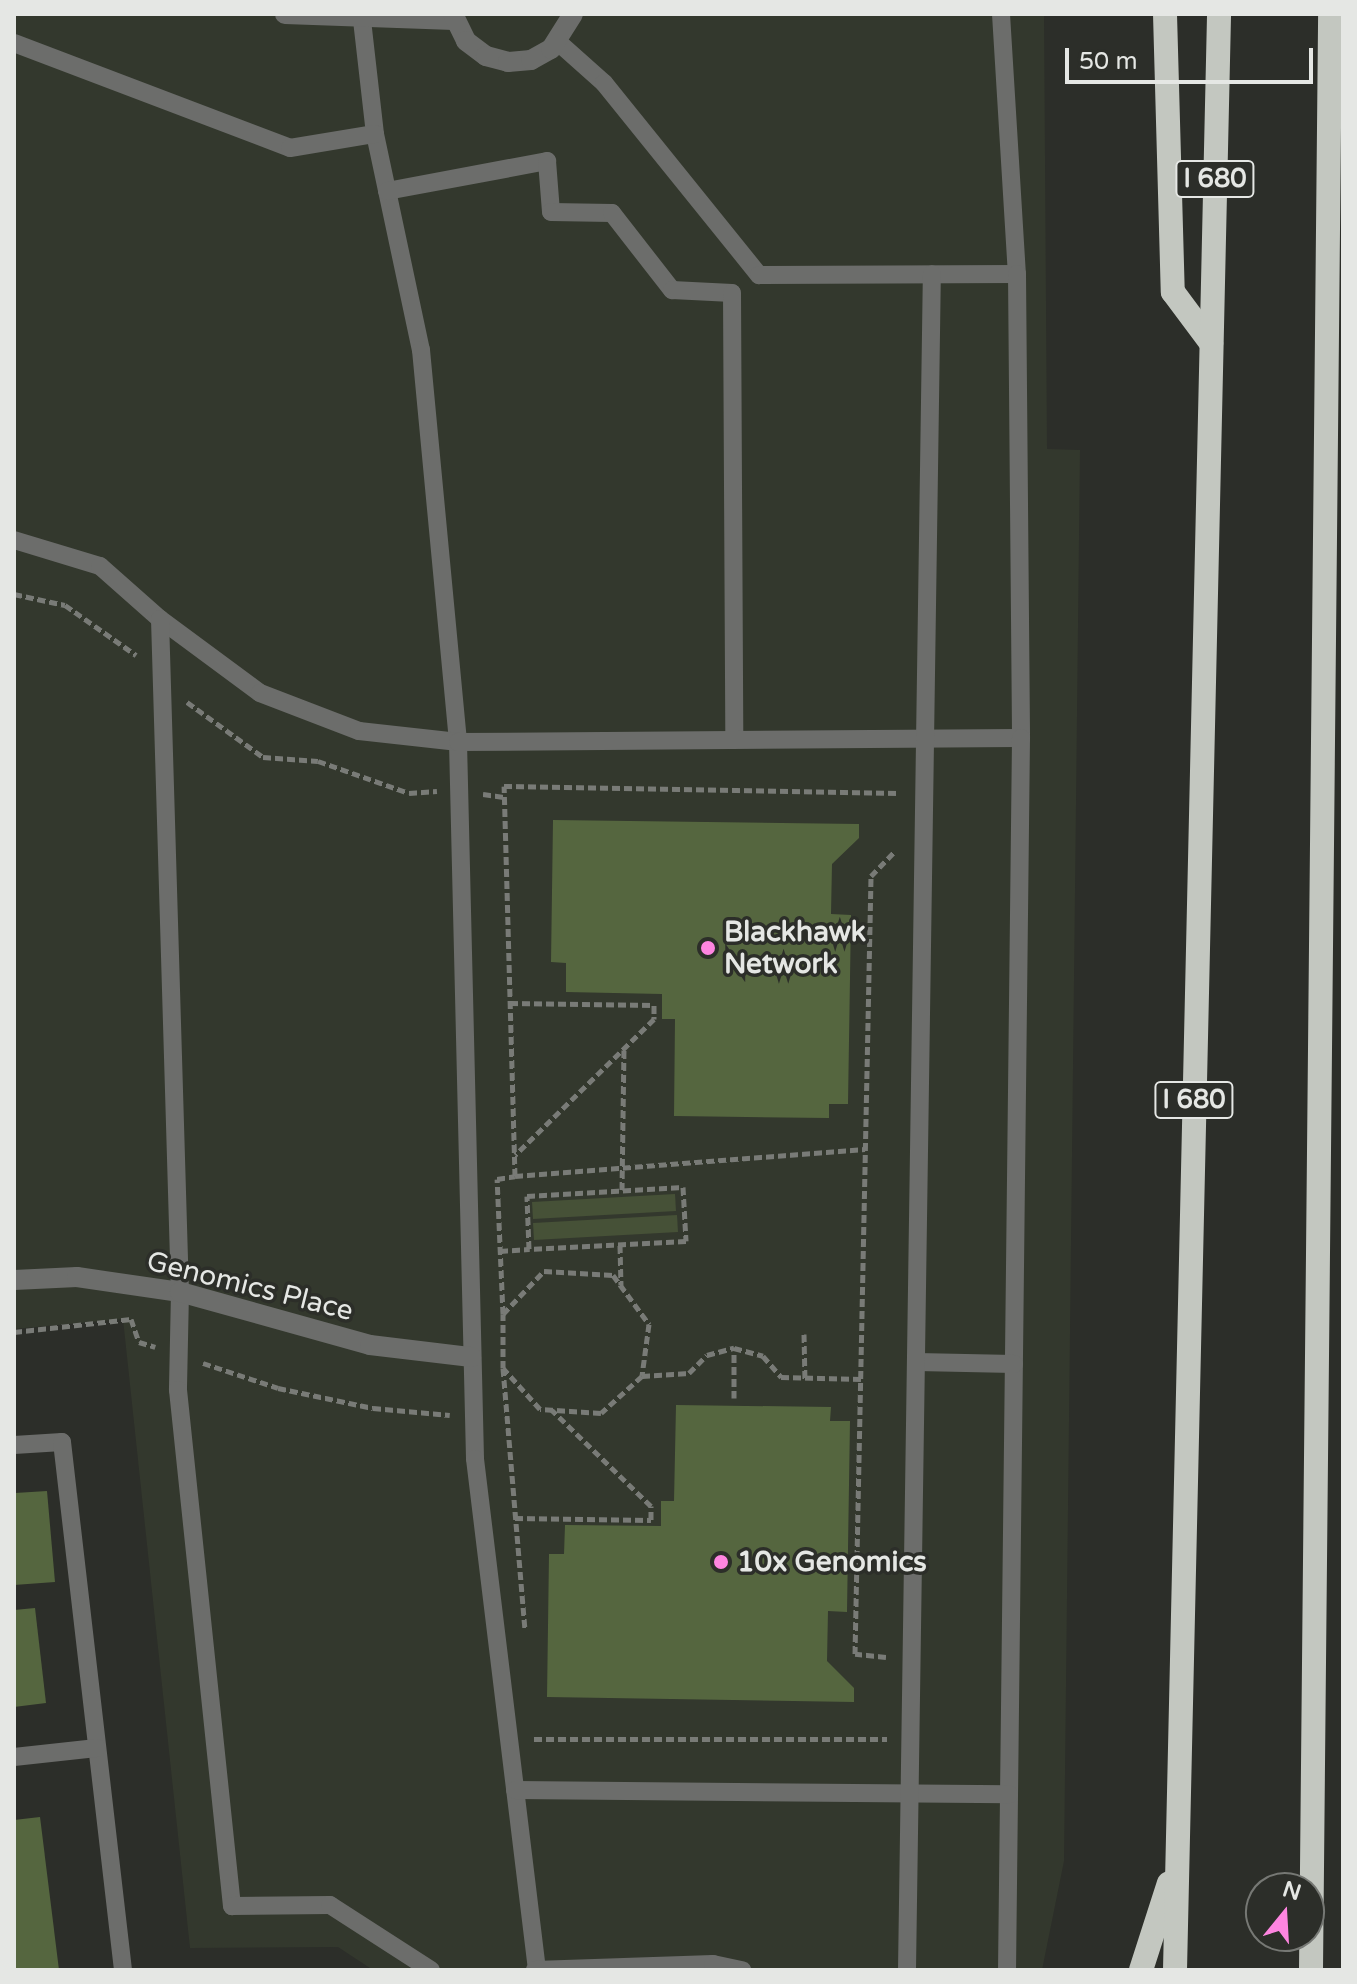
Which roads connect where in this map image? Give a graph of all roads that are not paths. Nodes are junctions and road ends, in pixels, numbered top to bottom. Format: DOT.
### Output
graph roads {
  1 [pos="285,14"];
  2 [pos="573,14"];
  3 [pos="1001,14"];
  4 [pos="1165,14"];
  5 [pos="1219,14"];
  6 [pos="1330,14"];
  7 [pos="454,17"];
  8 [pos="362,20"];
  9 [pos="558,42"];
  10 [pos="14,43"];
  11 [pos="375,134"];
  12 [pos="387,191"];
  13 [pos="932,274"];
  14 [pos="1017,274"];
  15 [pos="759,275"];
  16 [pos="732,293"];
  17 [pos="1211,343"];
  18 [pos="14,540"];
  19 [pos="1343,545"];
  20 [pos="1325,565"];
  21 [pos="160,619"];
  22 [pos="1021,738"];
  23 [pos="924,739"];
  24 [pos="734,740"];
  25 [pos="458,742"];
  26 [pos="14,1280"];
  27 [pos="180,1292"];
  28 [pos="471,1357"];
  29 [pos="917,1362"];
  30 [pos="1014,1364"];
  31 [pos="14,1445"];
  32 [pos="97,1748"];
  33 [pos="14,1757"];
  34 [pos="515,1790"];
  35 [pos="913,1794"];
  36 [pos="1009,1794"];
  37 [pos="1177,1857"];
  38 [pos="123,1970"];
  39 [pos="431,1970"];
  40 [pos="536,1970"];
  41 [pos="742,1970"];
  42 [pos="907,1970"];
  43 [pos="1007,1970"];
  44 [pos="1141,1970"];
  45 [pos="1175,1970"];
  46 [pos="1311,1970"];
  1 -- 8 [label="street"];
  2 -- 9 [label="street"];
  3 -- 14 [label="lane"];
  4 -- 17 [label="highway"];
  5 -- 17 [label="highway, I 680"];
  6 -- 20 [label="highway"];
  7 -- 8 [label="street"];
  7 -- 9 [label="street"];
  8 -- 11 [label="lane"];
  9 -- 15 [label="lane"];
  10 -- 11 [label="lane"];
  11 -- 12 [label="lane"];
  12 -- 16 [label="lane"];
  12 -- 25 [label="lane"];
  13 -- 14 [label="lane"];
  13 -- 15 [label="lane"];
  13 -- 23 [label="lane"];
  14 -- 22 [label="lane"];
  15 -- 16 [label="lane"];
  16 -- 24 [label="lane"];
  17 -- 37 [label="highway, I 680"];
  18 -- 21 [label="lane"];
  19 -- 20 [label="highway"];
  20 -- 46 [label="highway"];
  21 -- 25 [label="lane"];
  21 -- 27 [label="lane"];
  22 -- 23 [label="lane"];
  22 -- 30 [label="lane"];
  23 -- 24 [label="lane"];
  23 -- 29 [label="lane"];
  24 -- 25 [label="lane"];
  25 -- 28 [label="lane"];
  26 -- 27 [label="street, Genomics Place"];
  27 -- 28 [label="street, Genomics Place"];
  27 -- 39 [label="lane"];
  28 -- 34 [label="lane"];
  29 -- 30 [label="lane"];
  29 -- 35 [label="lane"];
  30 -- 36 [label="lane"];
  31 -- 32 [label="lane"];
  32 -- 33 [label="lane"];
  32 -- 38 [label="lane"];
  34 -- 35 [label="lane"];
  34 -- 40 [label="lane"];
  35 -- 36 [label="lane"];
  35 -- 42 [label="lane"];
  36 -- 43 [label="lane"];
  37 -- 44 [label="highway"];
  37 -- 45 [label="highway, I 680"];
  40 -- 41 [label="lane"];
}
